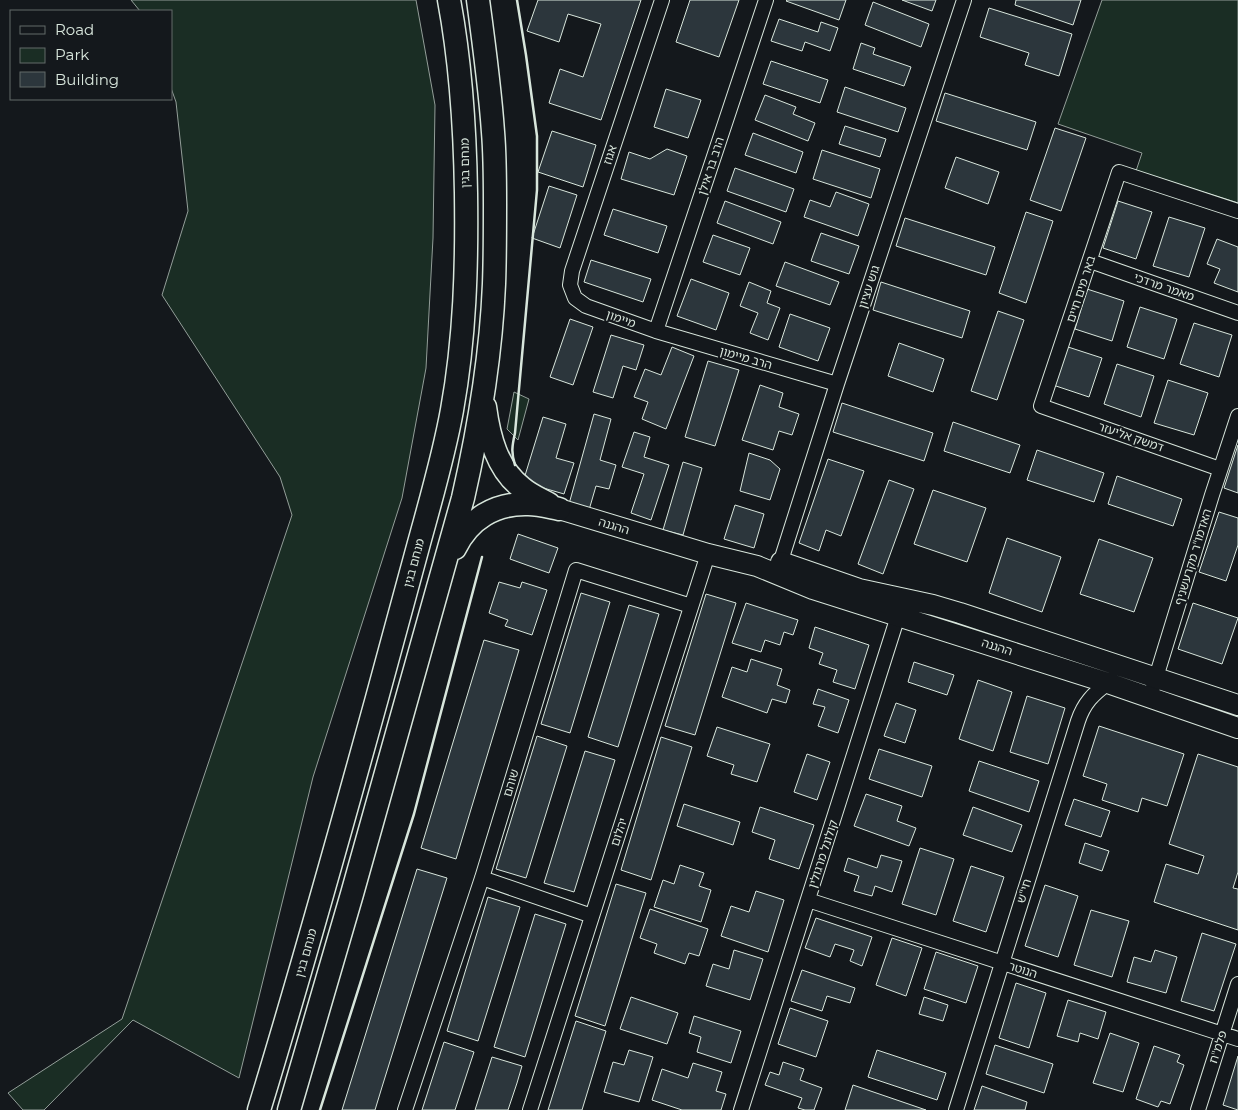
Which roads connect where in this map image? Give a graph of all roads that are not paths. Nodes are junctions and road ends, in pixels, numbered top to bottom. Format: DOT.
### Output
graph roads {
  1 [pos="449,0"];
  2 [pos="478,0"];
  3 [pos="662,0"];
  4 [pos="766,0"];
  5 [pos="964,0"];
  6 [pos="1238,211"];
  7 [pos="1090,261"];
  8 [pos="586,306"];
  9 [pos="1238,313"];
  10 [pos="656,331"];
  11 [pos="837,384"];
  12 [pos="483,391"];
  13 [pos="1041,406"];
  14 [pos="1238,416"];
  15 [pos="1220,469"];
  16 [pos="559,509"];
  17 [pos="708,554"];
  18 [pos="778,569"];
  19 [pos="439,583"];
  20 [pos="691,606"];
  21 [pos="904,608"];
  22 [pos="1156,677"];
  23 [pos="1108,683"];
  24 [pos="1150,697"];
  25 [pos="1238,705"];
  26 [pos="1238,728"];
  27 [pos="482,878"];
  28 [pos="808,900"];
  29 [pos="592,916"];
  30 [pos="1002,963"];
  31 [pos="1238,984"];
  32 [pos="1222,1034"];
  33 [pos="1238,1039"];
  34 [pos="258,1110"];
  35 [pos="289,1110"];
  36 [pos="405,1110"];
  37 [pos="530,1110"];
  38 [pos="741,1110"];
  39 [pos="956,1110"];
  40 [pos="1198,1110"];
  1 -- 34 [label="main road, מנחם בגין"];
  2 -- 12 [label="main road"];
  3 -- 8 [label="street, אגוז"];
  4 -- 10 [label="street, הרב בר אילן"];
  5 -- 11 [label="street, גוש עציון"];
  6 -- 7 [label="street, באר מים חיים"];
  7 -- 9 [label="street, מאמר מרדכי"];
  7 -- 13 [label="street, באר מים חיים"];
  8 -- 10 [label="street, מיימון"];
  10 -- 11 [label="street, הרב מיימון"];
  11 -- 18 [label="street, גוש עציון"];
  12 -- 16 [label="main road"];
  12 -- 19 [label="main road"];
  13 -- 15 [label="street, דמשק אליעזר"];
  14 -- 15 [label="street, האדמו\"ר מקרעשניף"];
  15 -- 22 [label="street, האדמו\"ר מקרעשניף"];
  16 -- 17 [label="street, ההגנה"];
  16 -- 19 [label="main road"];
  17 -- 18 [label="street, ההגנה"];
  17 -- 20 [label="street, יהלום"];
  18 -- 21 [label="street, ההגנה"];
  19 -- 35 [label="main road"];
  20 -- 27 [label="street, שוהם"];
  20 -- 29 [label="street, יהלום"];
  21 -- 22 [label="street, ההגנה"];
  21 -- 23 [label="street, ההגנה"];
  21 -- 28 [label="street, קולונל מרגולין"];
  22 -- 24 [label="street, האדמו\"ר מקרעשניף"];
  22 -- 25 [label="street, ההגנה"];
  23 -- 24 [label="street, ההגנה"];
  23 -- 30 [label="street, חי\"ש"];
  24 -- 26 [label="street, ההגנה"];
  27 -- 29 [label="street"];
  27 -- 36 [label="street, שוהם"];
  28 -- 30 [label="street, הנוטר"];
  28 -- 38 [label="street, קולונל מרגולין"];
  29 -- 37 [label="street, יהלום"];
  30 -- 32 [label="street, הנוטר"];
  30 -- 39 [label="street, חי\"ש"];
  31 -- 32 [label="street, פלמ\"ח"];
  32 -- 33 [label="street, הנוטר"];
  32 -- 40 [label="street, פלמ\"ח"];
}
